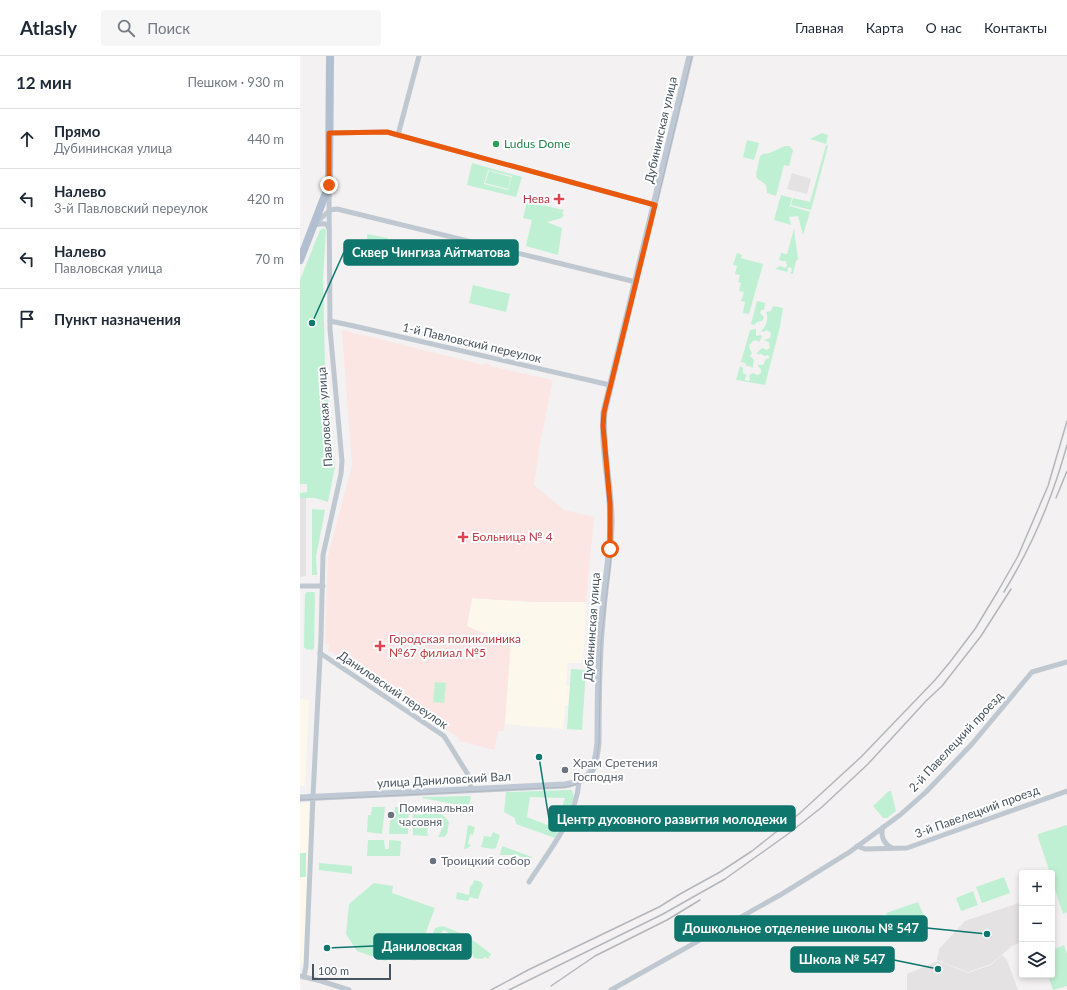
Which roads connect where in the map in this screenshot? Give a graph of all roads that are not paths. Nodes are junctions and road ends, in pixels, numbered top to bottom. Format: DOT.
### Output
graph roads {
  1 [pos="330,56"];
  2 [pos="419,56"];
  3 [pos="690,56"];
  4 [pos="329,133"];
  5 [pos="398,135"];
  6 [pos="329,185"];
  7 [pos="655,205"];
  8 [pos="330,210"];
  9 [pos="314,225"];
  10 [pos="330,230"];
  11 [pos="300,260"];
  12 [pos="636,282"];
  13 [pos="330,322"];
  14 [pos="610,385"];
  15 [pos="300,586"];
  16 [pos="323,586"];
  17 [pos="320,653"];
  18 [pos="1067,662"];
  19 [pos="587,777"];
  20 [pos="579,782"];
  21 [pos="471,789"];
  22 [pos="1067,791"];
  23 [pos="300,798"];
  24 [pos="313,798"];
  25 [pos="883,827"];
  26 [pos="859,844"];
  27 [pos="893,849"];
  28 [pos="529,882"];
  29 [pos="302,977"];
  30 [pos="349,990"];
  31 [pos="611,990"];
  1 -- 4 [label="main road, Павловская улица"];
  2 -- 5 [label="street"];
  3 -- 7 [label="main road, Дубининская улица"];
  4 -- 5 [label="street"];
  4 -- 6 [label="main road, Павловская улица"];
  5 -- 7 [label="street"];
  6 -- 8 [label="street, Павловская улица"];
  6 -- 9 [label="main road"];
  7 -- 12 [label="main road, Дубининская улица"];
  8 -- 9 [label="street"];
  8 -- 10 [label="street, Павловская улица"];
  8 -- 12 [label="street"];
  9 -- 10 [label="street"];
  9 -- 11 [label="main road"];
  10 -- 13 [label="street, Павловская улица"];
  12 -- 14 [label="main road, Дубининская улица"];
  13 -- 14 [label="street, 1-й Павловский переулок"];
  13 -- 16 [label="street, Павловская улица"];
  14 -- 19 [label="main road, Дубининская улица"];
  15 -- 16 [label="street"];
  16 -- 17 [label="street, Павловская улица"];
  17 -- 21 [label="street, Даниловский переулок"];
  17 -- 24 [label="street, Павловская улица"];
  18 -- 25 [label="street, 2-й Павелецкий проезд"];
  19 -- 20 [label="main road, улица Даниловский Вал"];
  20 -- 21 [label="main road, улица Даниловский Вал"];
  20 -- 28 [label="street"];
  21 -- 24 [label="main road, улица Даниловский Вал"];
  22 -- 27 [label="street, 3-й Павелецкий проезд"];
  23 -- 24 [label="main road, улица Даниловский Вал"];
  24 -- 29 [label="street, Павловская улица"];
  25 -- 26 [label="street, 2-й Павелецкий проезд"];
  25 -- 27 [label="street"];
  26 -- 27 [label="street, 3-й Павелецкий проезд"];
  26 -- 31 [label="street, 2-й Павелецкий проезд"];
  29 -- 30 [label="street"];
}
